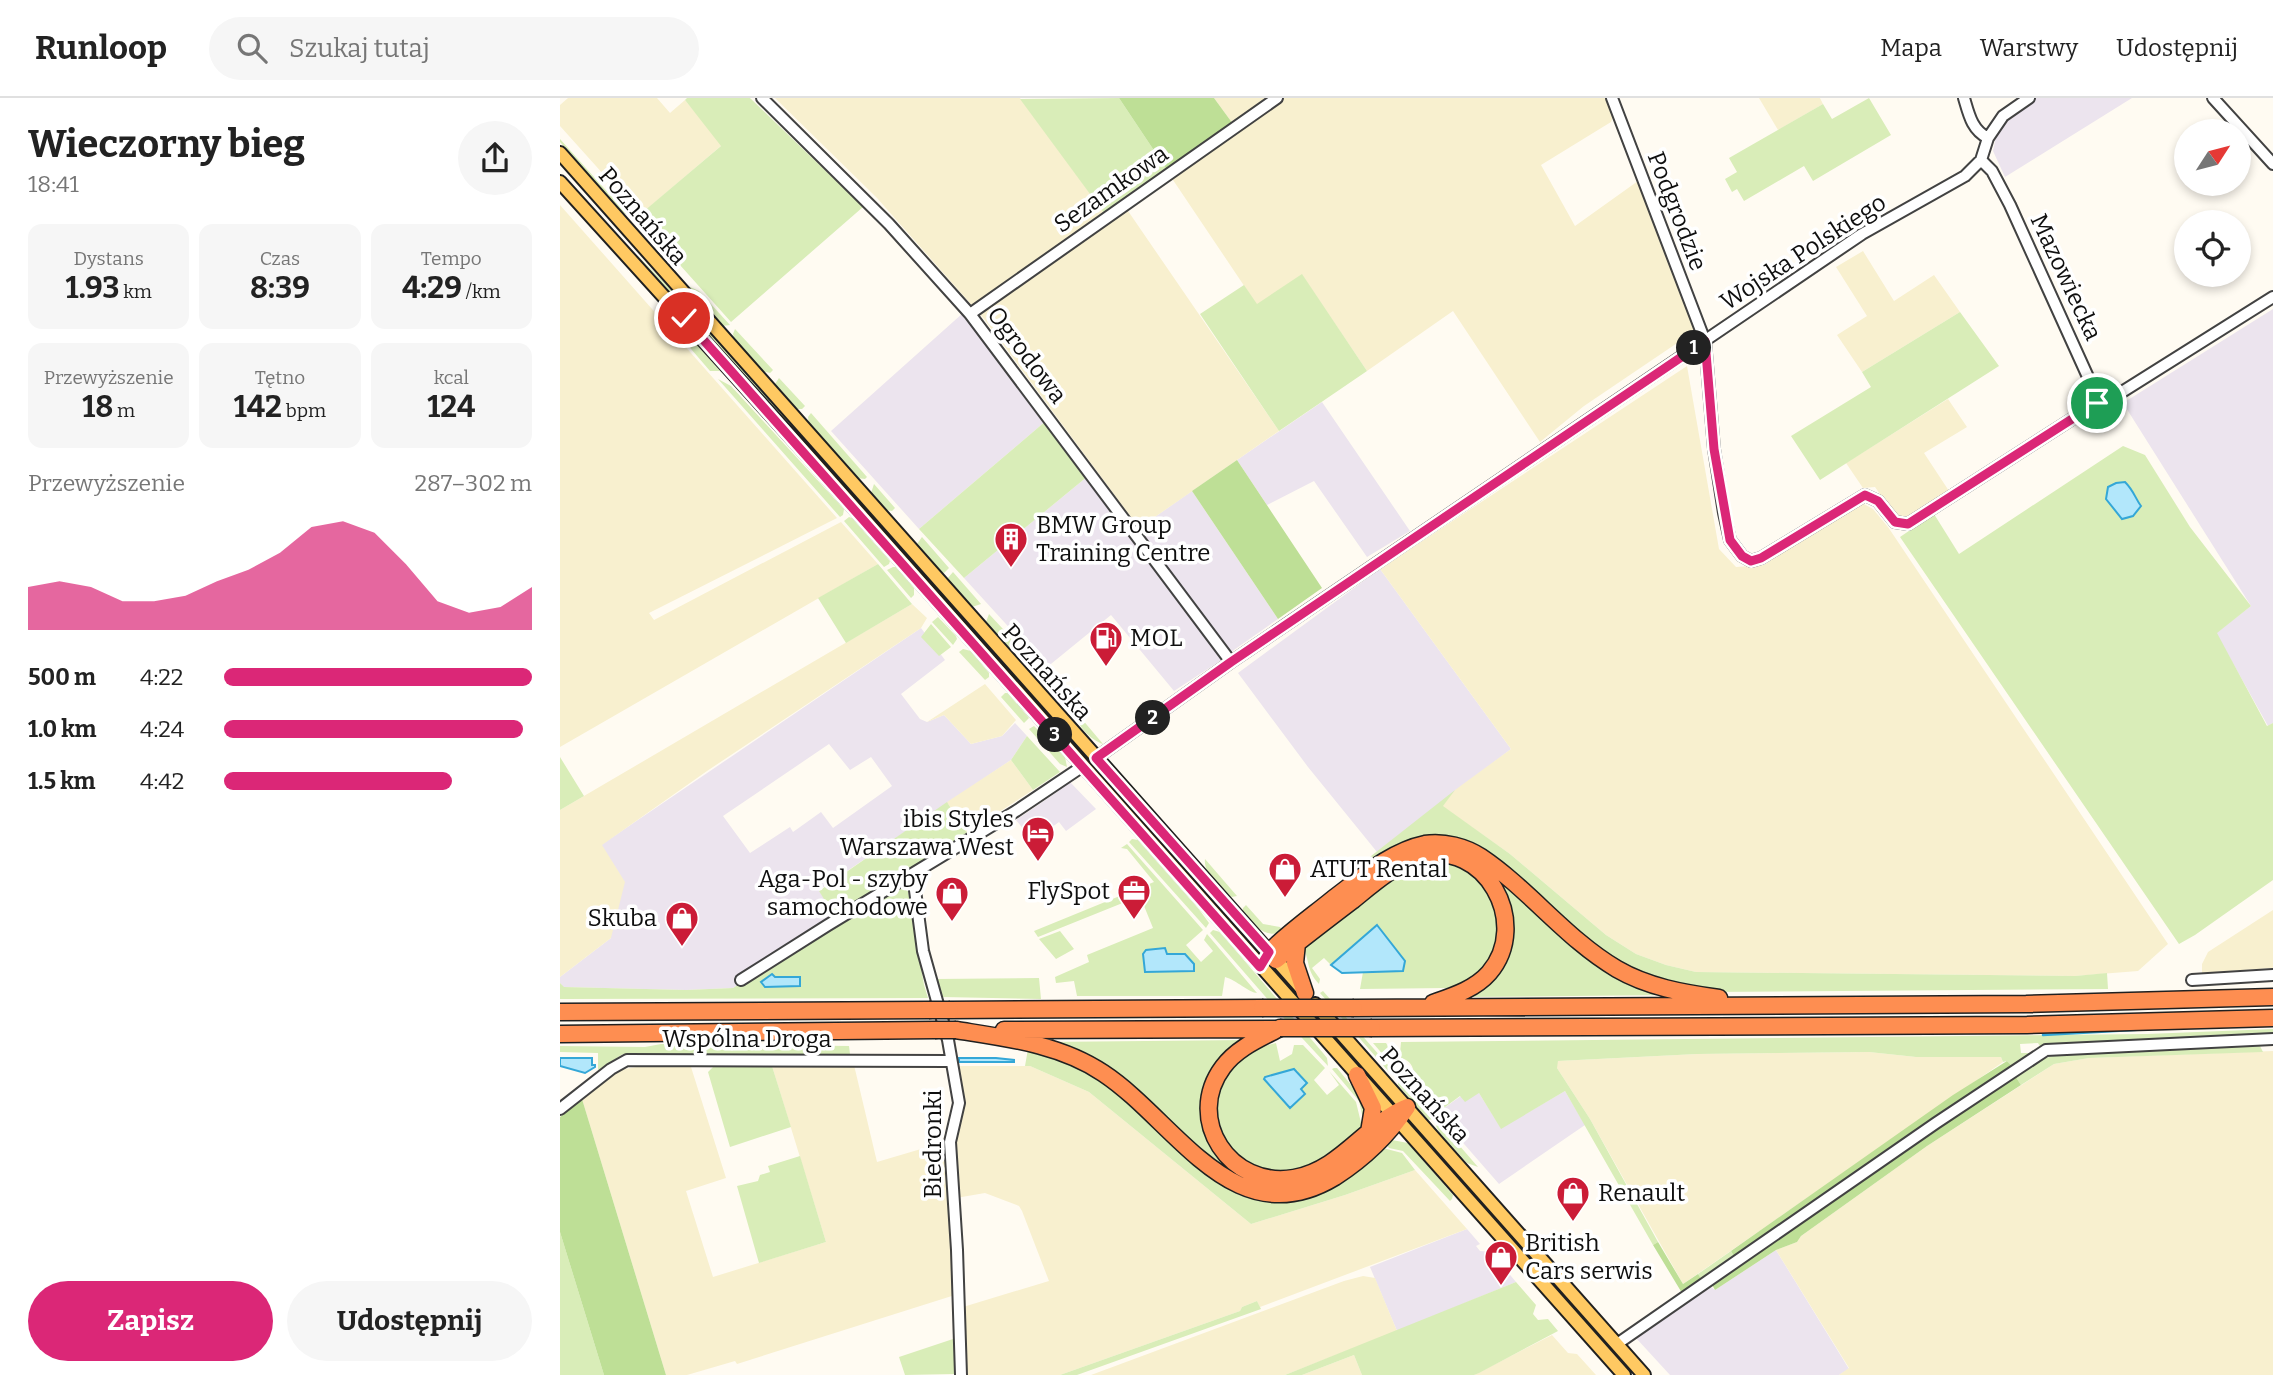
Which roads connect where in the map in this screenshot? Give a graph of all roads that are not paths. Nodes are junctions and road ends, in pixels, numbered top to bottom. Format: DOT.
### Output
graph roads {
  1 [pos="762,98"];
  2 [pos="1277,98"];
  3 [pos="1612,98"];
  4 [pos="1964,98"];
  5 [pos="2029,98"];
  6 [pos="2213,98"];
  7 [pos="1988,138"];
  8 [pos="560,153"];
  9 [pos="1981,160"];
  10 [pos="2273,164"];
  11 [pos="560,182"];
  12 [pos="2273,297"];
  13 [pos="970,314"];
  14 [pos="1705,341"];
  15 [pos="2097,403"];
  16 [pos="1231,662"];
  17 [pos="1096,758"];
  18 [pos="1083,766"];
  19 [pos="913,874"];
  20 [pos="1297,943"];
  21 [pos="1272,956"];
  22 [pos="1260,967"];
  23 [pos="2273,975"];
  24 [pos="741,980"];
  25 [pos="2192,980"];
  26 [pos="1305,993"];
  27 [pos="2273,998"];
  28 [pos="1762,1006"];
  29 [pos="1421,1007"];
  30 [pos="560,1012"];
  31 [pos="2273,1018"];
  32 [pos="1280,1028"];
  33 [pos="956,1030"];
  34 [pos="560,1034"];
  35 [pos="2273,1039"];
  36 [pos="950,1061"];
  37 [pos="1357,1075"];
  38 [pos="560,1109"];
  39 [pos="1399,1114"];
  40 [pos="1369,1132"];
  41 [pos="1617,1344"];
  42 [pos="961,1375"];
  43 [pos="1624,1375"];
  44 [pos="1644,1375"];
  1 -- 13 [label="street, Ogrodowa"];
  2 -- 13 [label="street, Sezamkowa"];
  3 -- 14 [label="street, Podgrodzie"];
  4 -- 7 [label="street"];
  5 -- 7 [label="street"];
  6 -- 10 [label="street"];
  7 -- 9 [label="street"];
  8 -- 17 [label="main road, Poznańska"];
  9 -- 14 [label="street, Wojska Polskiego"];
  9 -- 15 [label="street, Mazowiecka"];
  11 -- 18 [label="main road, Poznańska"];
  12 -- 15 [label="street"];
  13 -- 16 [label="street, Ogrodowa"];
  14 -- 15 [label="street, Podgrodzie"];
  14 -- 16 [label="street, Wojska Polskiego"];
  16 -- 17 [label="street, Wojska Polskiego"];
  17 -- 21 [label="main road, Poznańska"];
  18 -- 19 [label="street"];
  18 -- 22 [label="main road, Poznańska"];
  19 -- 24 [label="street"];
  19 -- 36 [label="street, Biedronki"];
  20 -- 21 [label="highway"];
  20 -- 26 [label="highway"];
  20 -- 29 [label="highway"];
  21 -- 22 [label="main road"];
  21 -- 26 [label="main road, Poznańska"];
  21 -- 28 [label="highway"];
  22 -- 37 [label="main road, Poznańska"];
  23 -- 25 [label="street"];
  26 -- 39 [label="main road, Poznańska"];
  27 -- 28 [label="highway"];
  28 -- 29 [label="highway"];
  29 -- 30 [label="highway, bridge"];
  31 -- 32 [label="highway, bridge"];
  32 -- 33 [label="highway"];
  32 -- 40 [label="highway"];
  33 -- 34 [label="highway, bridge"];
  33 -- 39 [label="highway"];
  35 -- 41 [label="street"];
  36 -- 38 [label="street, Wspólna Droga"];
  36 -- 42 [label="street, Biedronki"];
  37 -- 39 [label="main road, Poznańska"];
  37 -- 40 [label="highway"];
  39 -- 40 [label="highway"];
  39 -- 41 [label="main road, Poznańska"];
  39 -- 43 [label="main road, Poznańska"];
  41 -- 44 [label="main road, Poznańska"];
}
